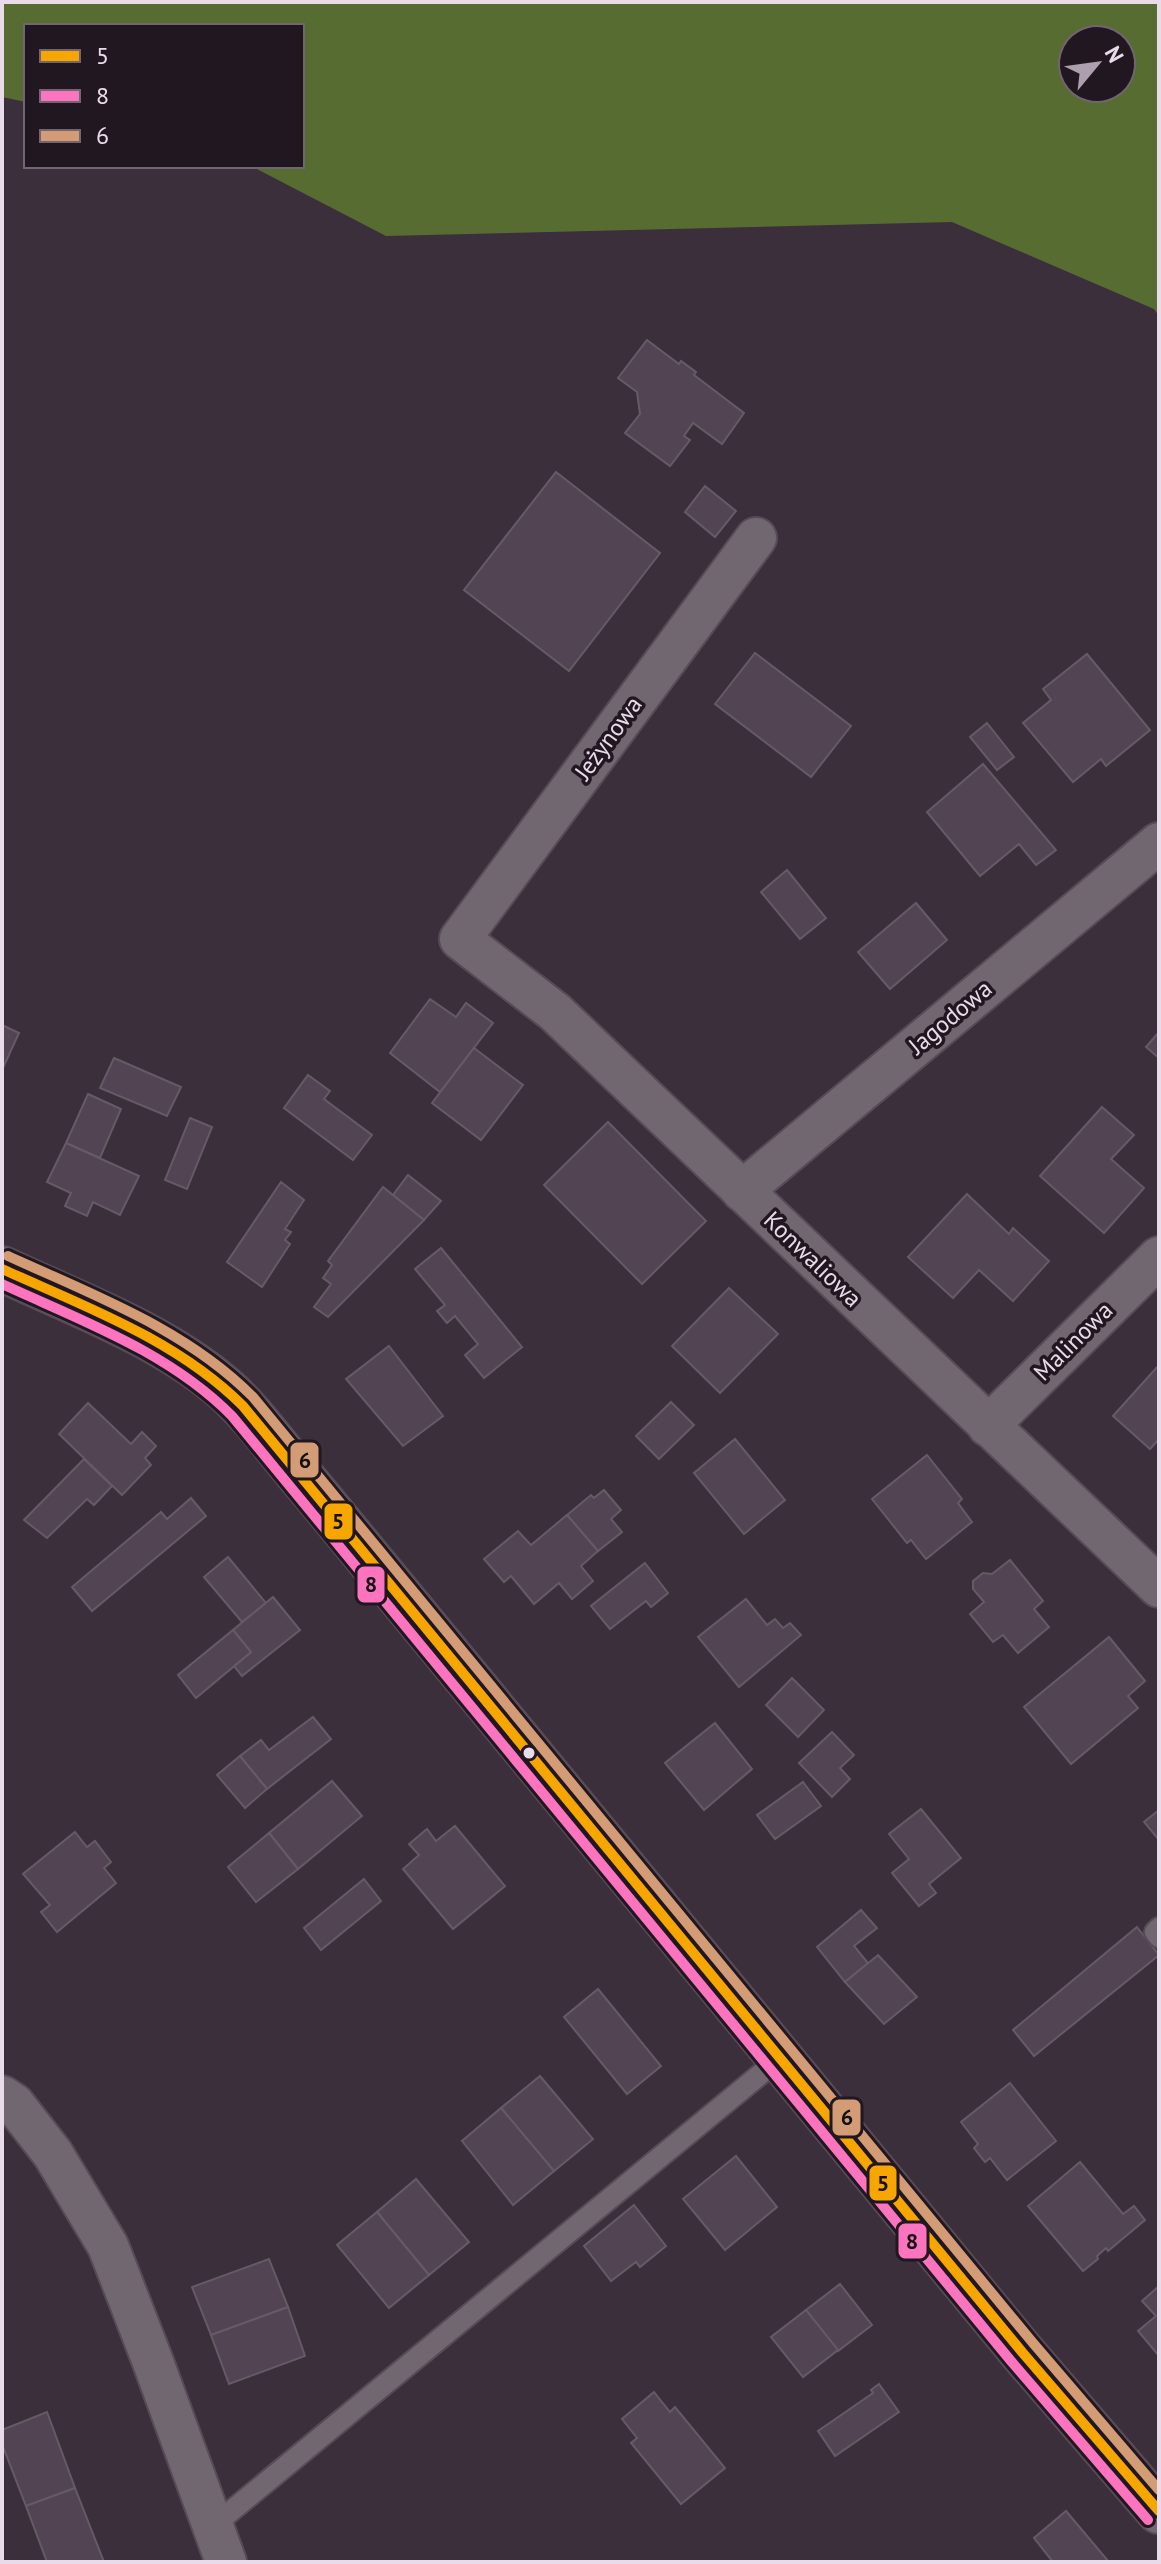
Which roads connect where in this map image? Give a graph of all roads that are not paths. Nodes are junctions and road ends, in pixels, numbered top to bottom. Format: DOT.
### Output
graph roads {
  1 [pos="756,538"];
  2 [pos="1159,843"];
  3 [pos="460,939"];
  4 [pos="742,1191"];
  5 [pos="1159,1257"];
  6 [pos="2,1269"];
  7 [pos="988,1426"];
  8 [pos="1159,1587"];
  9 [pos="1159,1928"];
  10 [pos="1159,1937"];
  11 [pos="780,2058"];
  12 [pos="2,2096"];
  13 [pos="1159,2511"];
  14 [pos="219,2544"];
  1 -- 3 [label="street, Jeżynowa"];
  2 -- 4 [label="street, Jagodowa"];
  3 -- 4 [label="street, Konwaliowa"];
  4 -- 7 [label="street, Konwaliowa"];
  5 -- 7 [label="street, Malinowa"];
  6 -- 11 [label="street"];
  7 -- 8 [label="street, Konwaliowa"];
  9 -- 10 [label="lane"];
  11 -- 13 [label="street"];
  11 -- 14 [label="lane"];
  12 -- 14 [label="street"];
}
